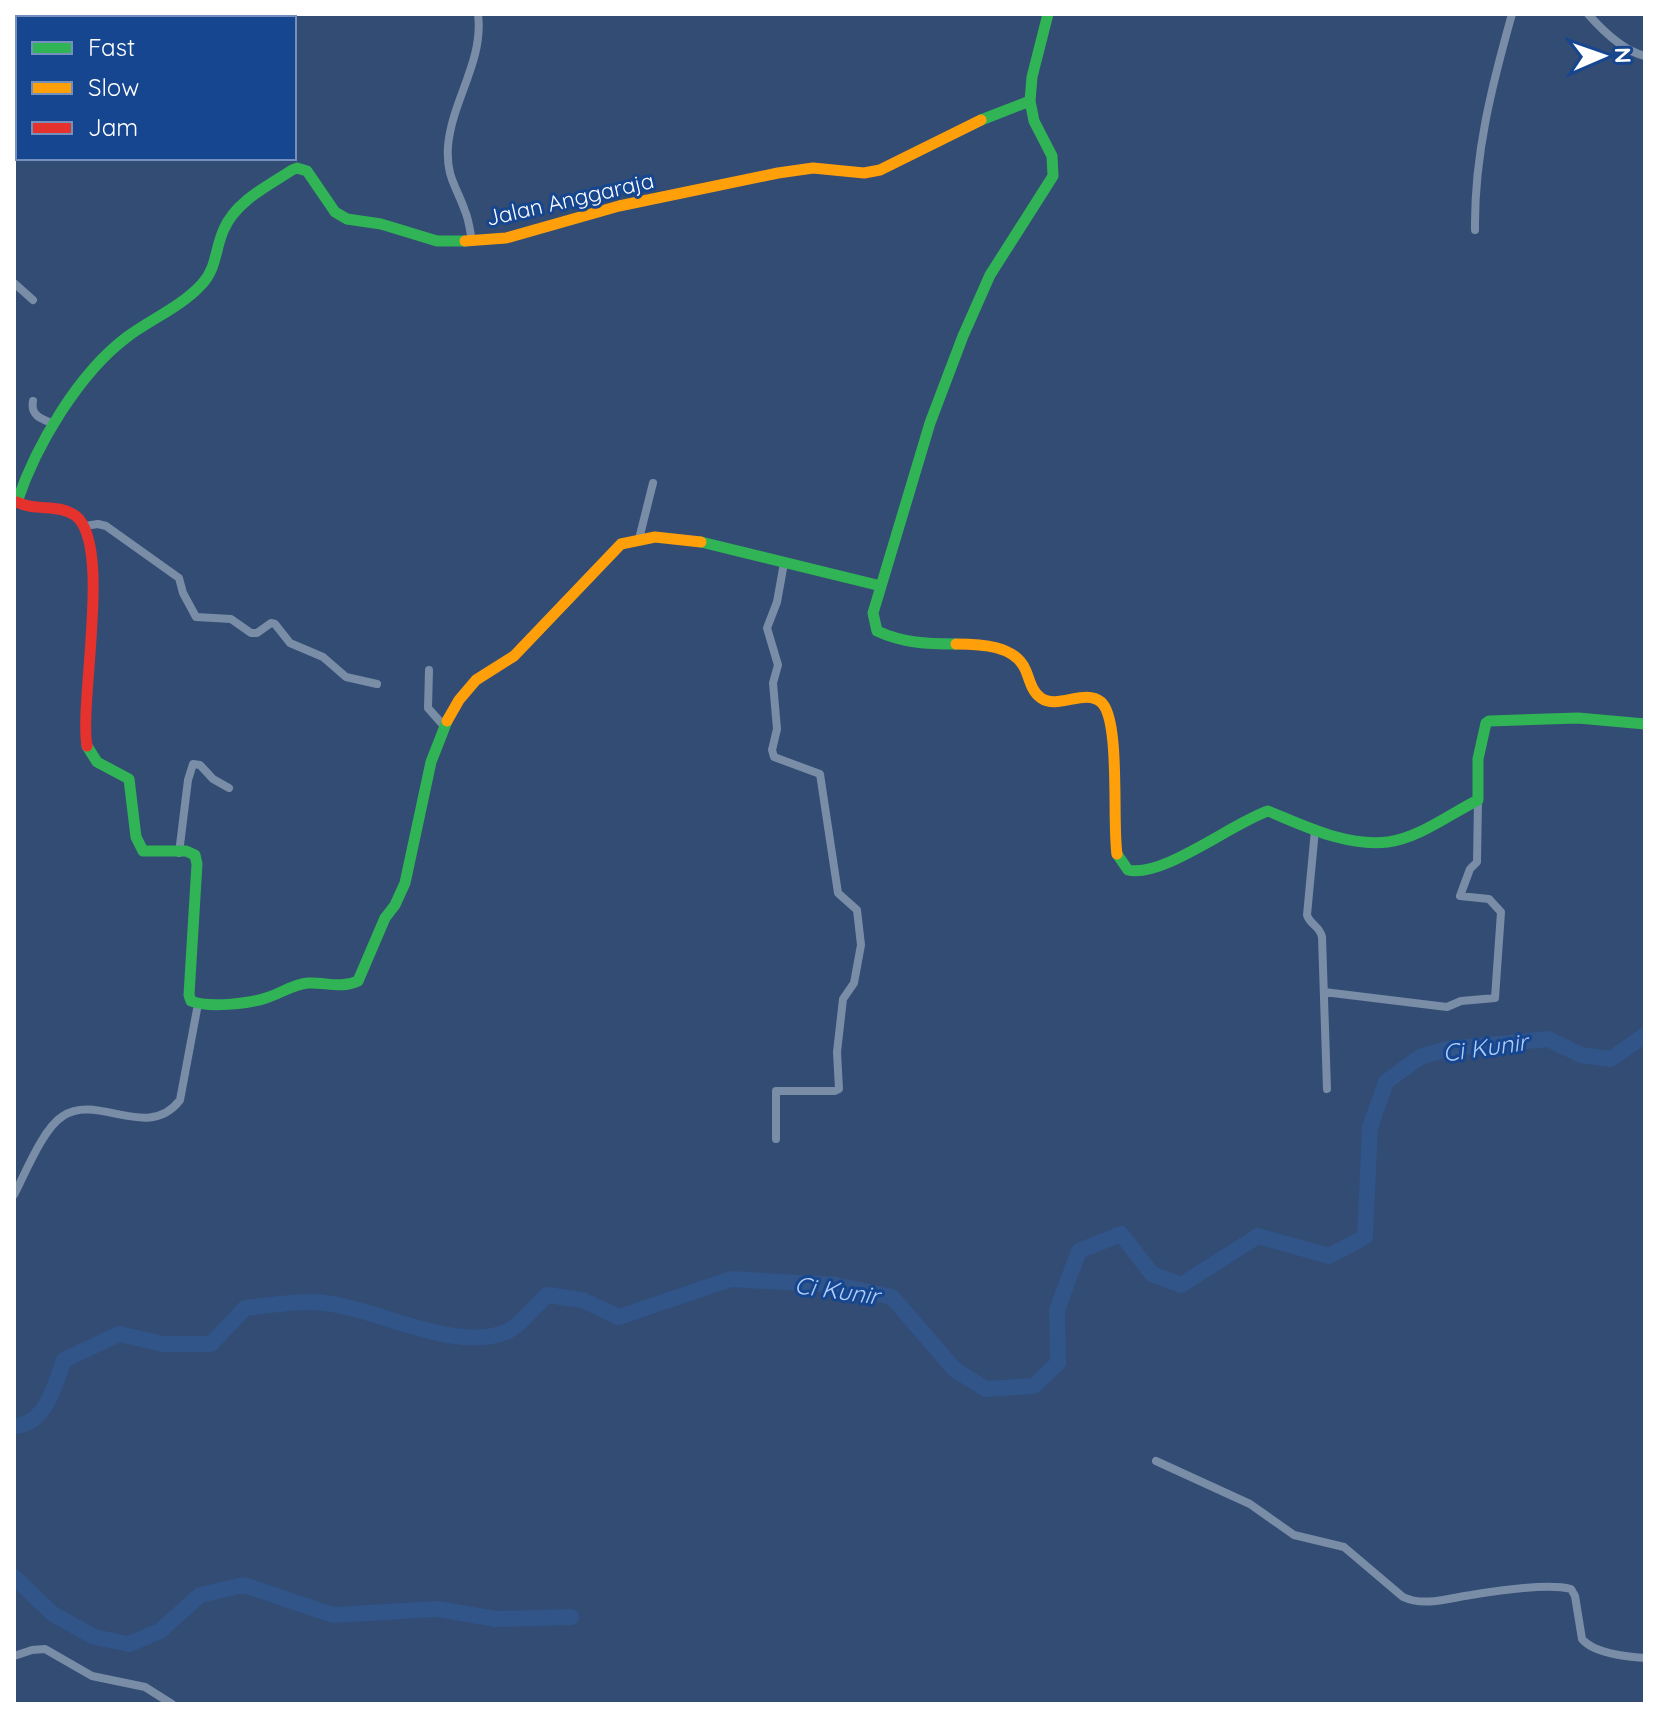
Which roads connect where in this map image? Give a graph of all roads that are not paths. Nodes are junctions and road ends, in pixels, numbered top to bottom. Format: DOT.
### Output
graph roads {
  1 [pos="478,14"];
  2 [pos="1048,14"];
  3 [pos="1512,14"];
  4 [pos="1588,14"];
  5 [pos="1645,56"];
  6 [pos="1030,106"];
  7 [pos="1475,230"];
  8 [pos="472,241"];
  9 [pos="14,283"];
  10 [pos="33,300"];
  11 [pos="33,401"];
  12 [pos="54,424"];
  13 [pos="653,483"];
  14 [pos="15,503"];
  15 [pos="85,526"];
  16 [pos="639,539"];
  17 [pos="784,563"];
  18 [pos="881,586"];
  19 [pos="429,670"];
  20 [pos="377,684"];
  21 [pos="1645,724"];
  22 [pos="444,726"];
  23 [pos="229,788"];
  24 [pos="1478,800"];
  25 [pos="1315,830"];
  26 [pos="179,853"];
  27 [pos="1324,992"];
  28 [pos="198,1004"];
  29 [pos="1327,1089"];
  30 [pos="776,1139"];
  31 [pos="14,1195"];
  32 [pos="1156,1461"];
  33 [pos="14,1656"];
  34 [pos="1645,1658"];
  35 [pos="172,1704"];
  1 -- 8 [label="street"];
  2 -- 6 [label="street"];
  3 -- 7 [label="street"];
  4 -- 5 [label="street"];
  6 -- 8 [label="street, Jalan Anggaraja"];
  6 -- 18 [label="street"];
  8 -- 12 [label="street, Jalan Anggaraja"];
  9 -- 10 [label="street"];
  11 -- 12 [label="street"];
  12 -- 14 [label="street, Jalan Anggaraja"];
  13 -- 16 [label="street"];
  14 -- 15 [label="street"];
  15 -- 20 [label="street"];
  15 -- 26 [label="street"];
  16 -- 17 [label="street"];
  16 -- 22 [label="street"];
  17 -- 18 [label="street"];
  17 -- 30 [label="street"];
  18 -- 25 [label="street"];
  19 -- 22 [label="street"];
  21 -- 24 [label="street"];
  22 -- 28 [label="street"];
  23 -- 26 [label="street"];
  24 -- 25 [label="street"];
  24 -- 27 [label="street"];
  25 -- 27 [label="street"];
  26 -- 28 [label="street"];
  27 -- 29 [label="street"];
  28 -- 31 [label="street"];
  32 -- 34 [label="street"];
  33 -- 35 [label="street"];
}
